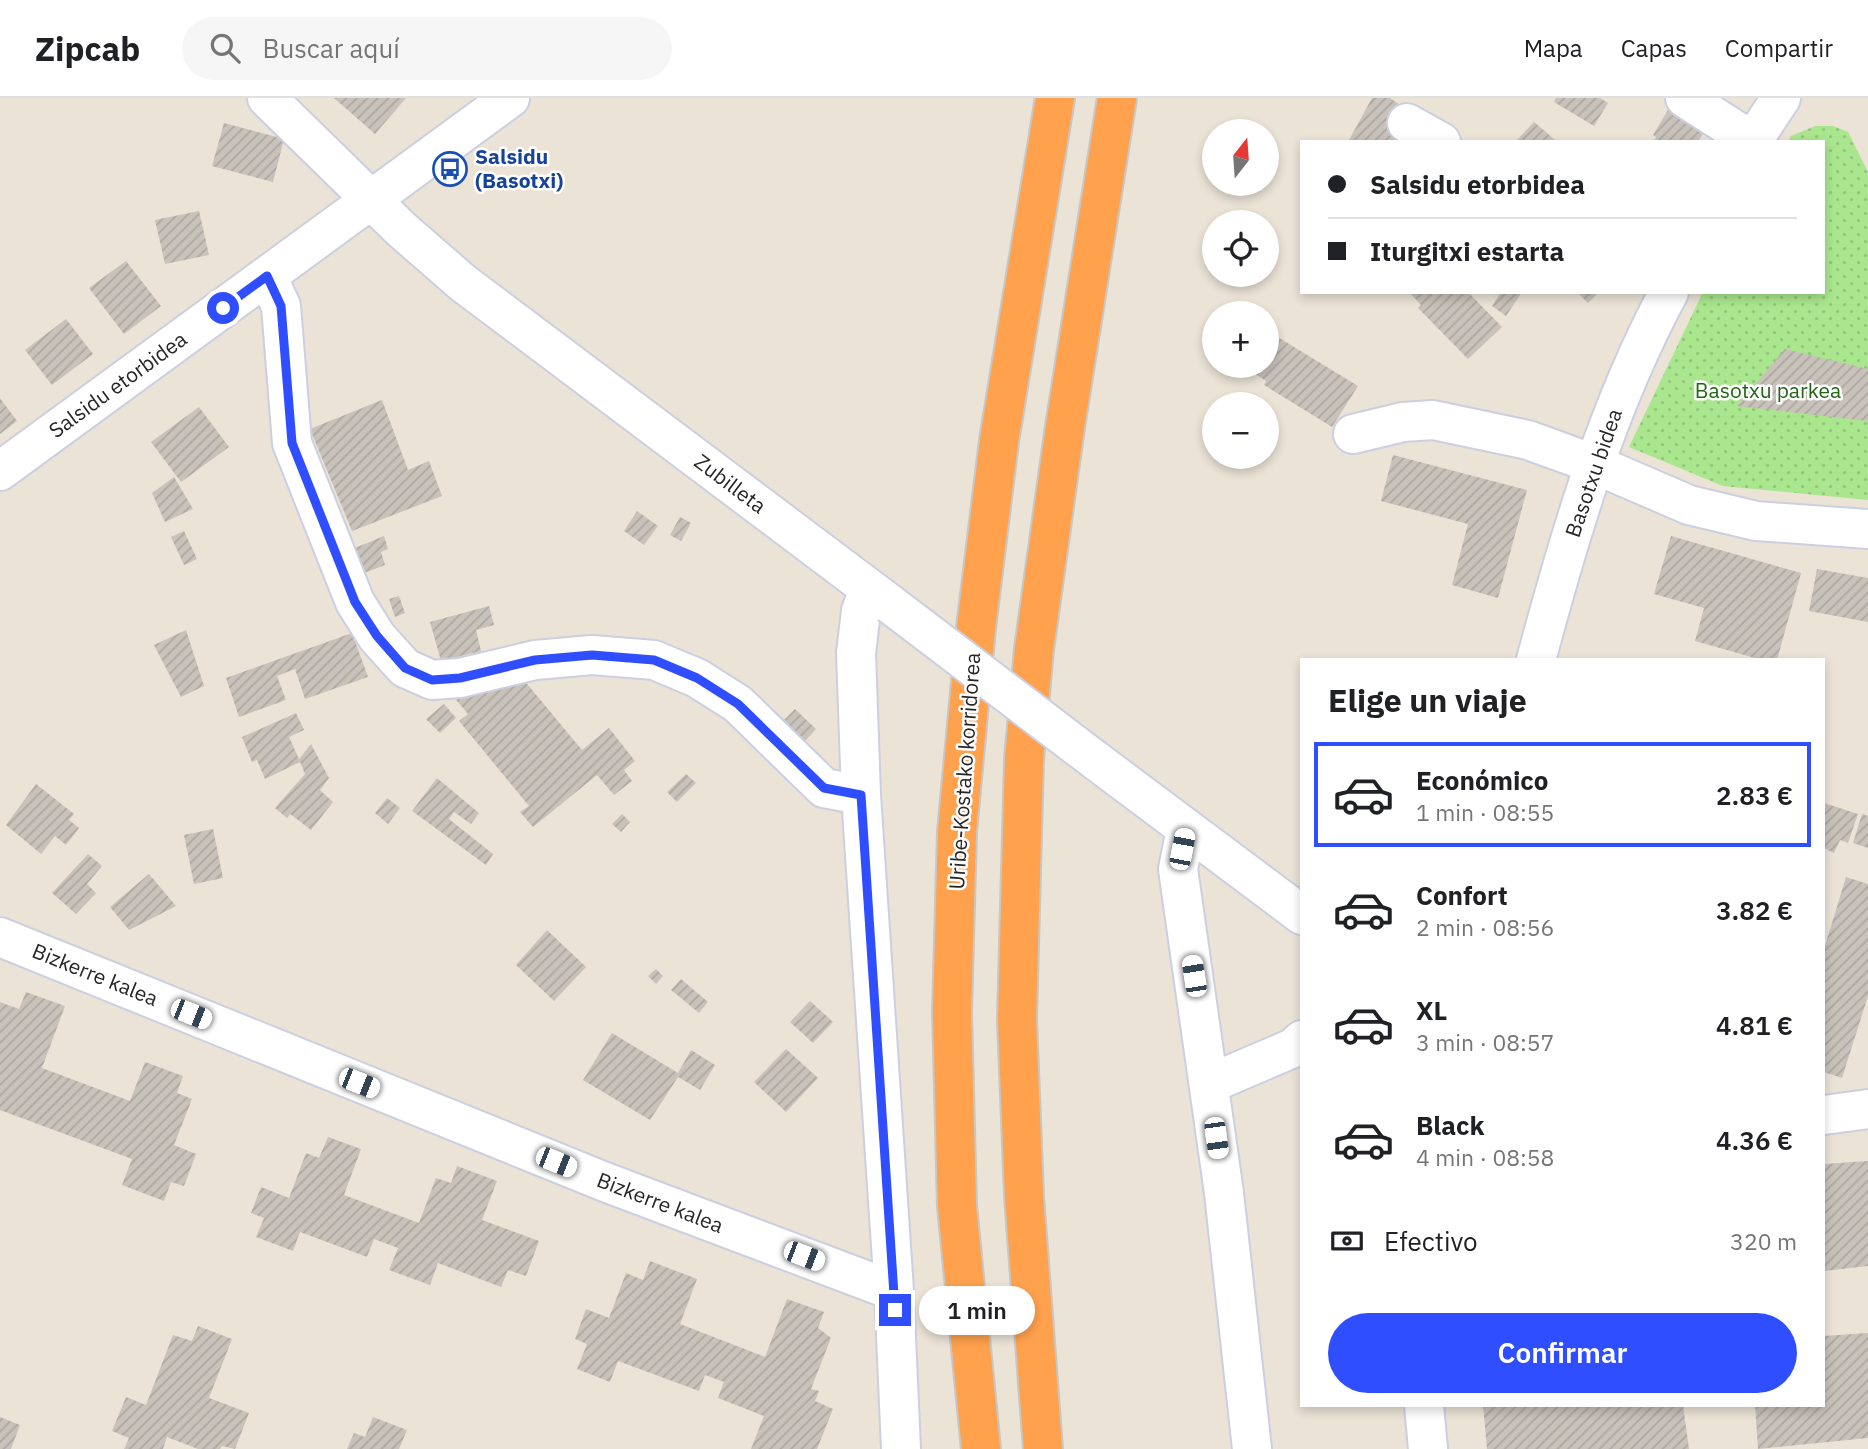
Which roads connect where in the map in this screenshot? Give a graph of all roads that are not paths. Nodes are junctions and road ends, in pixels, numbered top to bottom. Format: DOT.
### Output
graph roads {
  1 [pos="267,98"];
  2 [pos="510,98"];
  3 [pos="1055,98"];
  4 [pos="1118,98"];
  5 [pos="1685,98"];
  6 [pos="1781,98"];
  7 [pos="1407,124"];
  8 [pos="1437,140"];
  9 [pos="1750,140"];
  10 [pos="1753,140"];
  11 [pos="371,199"];
  12 [pos="267,276"];
  13 [pos="1668,294"];
  14 [pos="1353,434"];
  15 [pos="1594,464"];
  16 [pos="0,471"];
  17 [pos="1868,529"];
  18 [pos="880,597"];
  19 [pos="1537,658"];
  20 [pos="861,795"];
  21 [pos="1186,829"];
  22 [pos="1300,914"];
  23 [pos="0,937"];
  24 [pos="1300,1042"];
  25 [pos="1209,1084"];
  26 [pos="1868,1109"];
  27 [pos="1825,1115"];
  28 [pos="894,1291"];
  29 [pos="1424,1407"];
  30 [pos="901,1449"];
  31 [pos="981,1449"];
  32 [pos="1043,1449"];
  33 [pos="1252,1449"];
  34 [pos="1428,1449"];
  1 -- 11 [label="street, Zubilleta"];
  2 -- 11 [label="street, Salsidu etorbidea"];
  3 -- 31 [label="highway, Uribe-Kostako korridorea"];
  4 -- 32 [label="highway"];
  5 -- 9 [label="street"];
  6 -- 10 [label="street"];
  7 -- 8 [label="street"];
  11 -- 12 [label="street, Salsidu etorbidea"];
  11 -- 18 [label="street, Zubilleta"];
  12 -- 16 [label="street, Salsidu etorbidea"];
  12 -- 20 [label="street"];
  13 -- 15 [label="street, Basotxu bidea"];
  14 -- 15 [label="street"];
  15 -- 17 [label="street"];
  15 -- 19 [label="street, Basotxu bidea"];
  18 -- 20 [label="street"];
  18 -- 21 [label="street, Zubilleta, bridge"];
  20 -- 28 [label="street"];
  21 -- 22 [label="street, Zubilleta"];
  21 -- 25 [label="street"];
  23 -- 28 [label="street, Bizkerre kalea"];
  24 -- 25 [label="street"];
  25 -- 33 [label="street"];
  26 -- 27 [label="street"];
  28 -- 30 [label="street"];
  29 -- 34 [label="street"];
}
